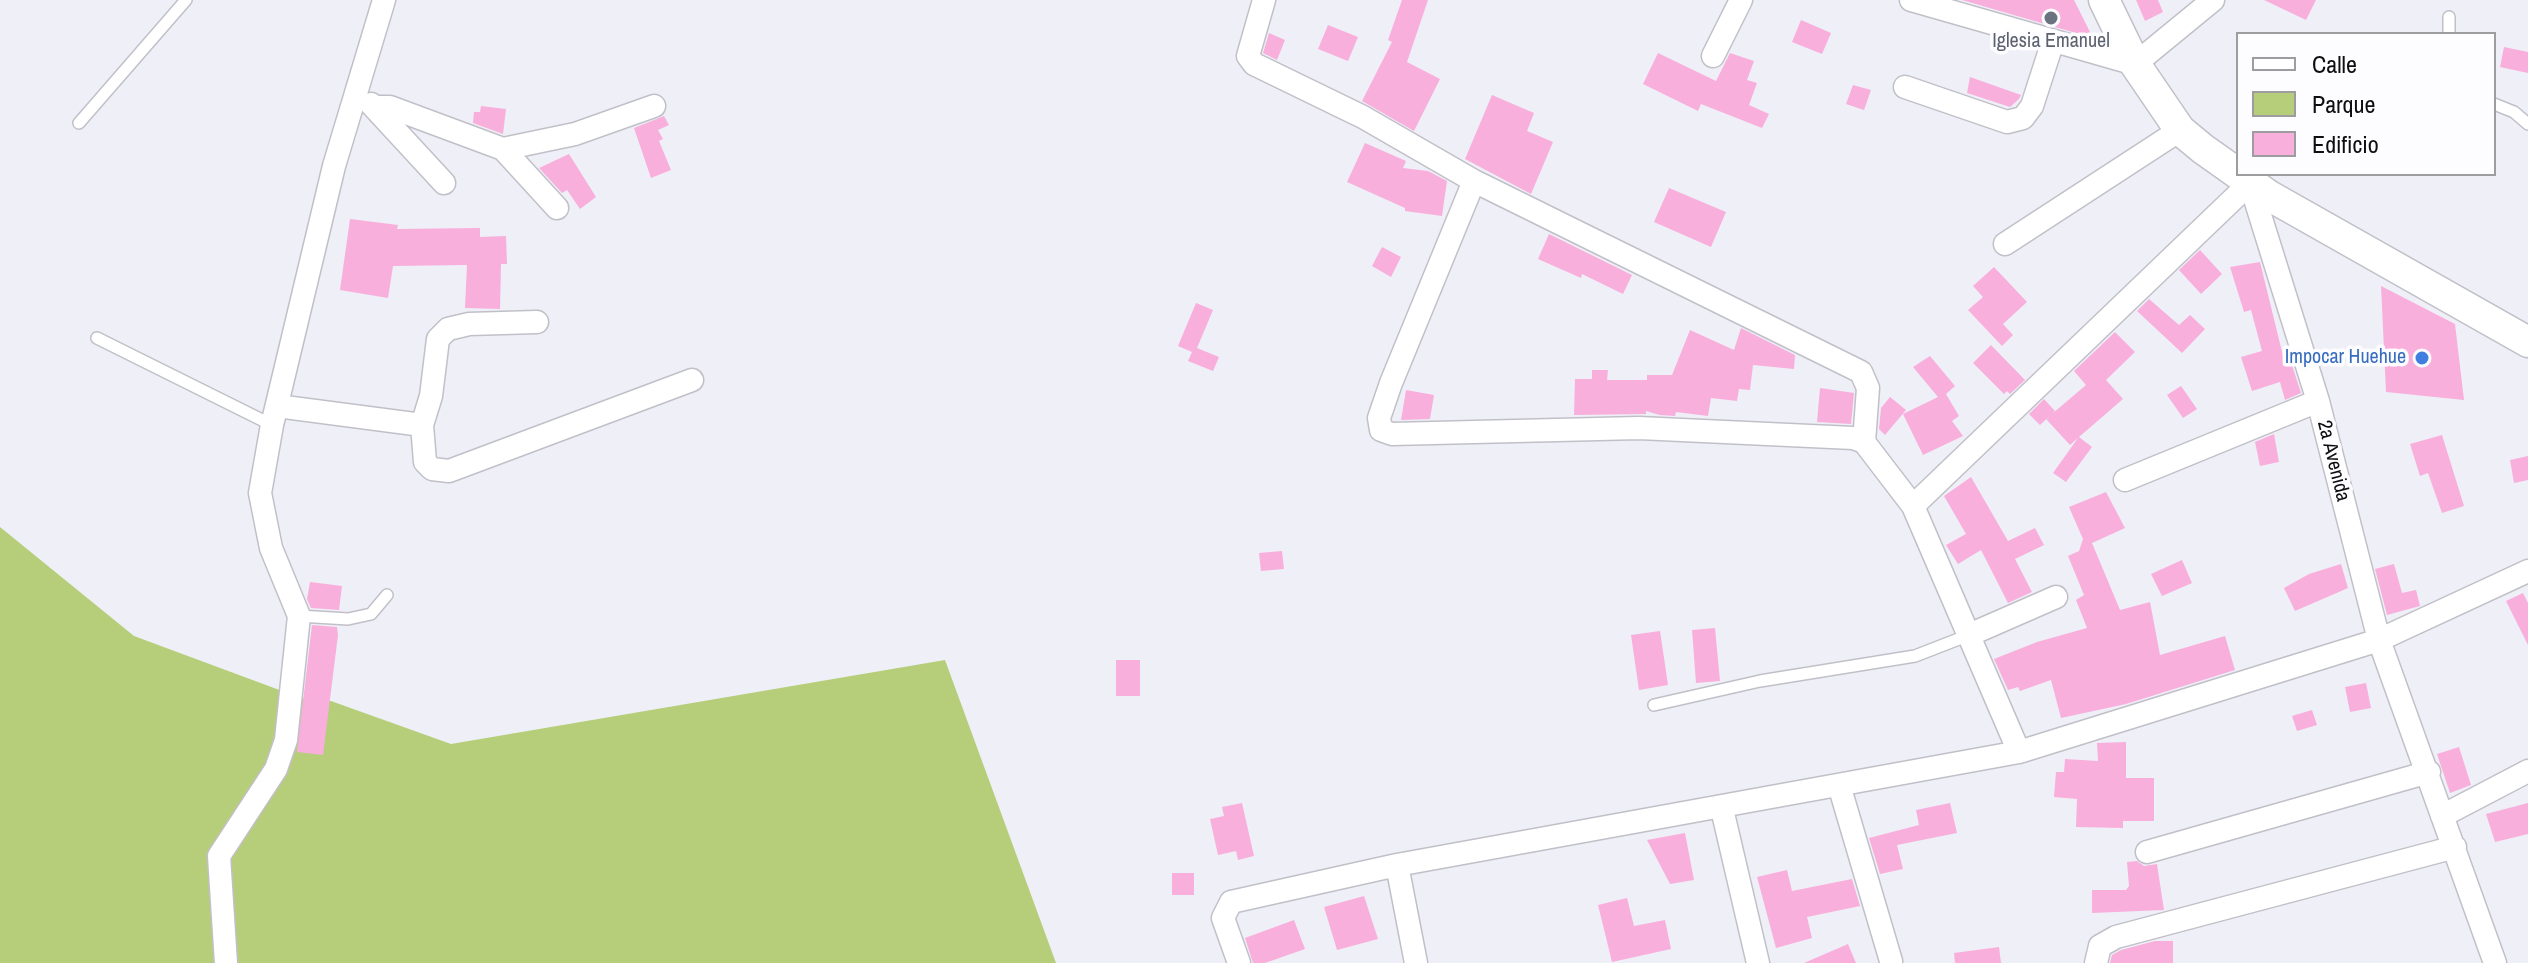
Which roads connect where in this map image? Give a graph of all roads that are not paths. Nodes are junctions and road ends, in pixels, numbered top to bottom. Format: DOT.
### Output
graph roads {
  1 [pos="186,0"];
  2 [pos="384,0"];
  3 [pos="1741,0"];
  4 [pos="1911,0"];
  5 [pos="2104,0"];
  6 [pos="2213,0"];
  7 [pos="1261,1"];
  8 [pos="2449,17"];
  9 [pos="2449,32"];
  10 [pos="2053,41"];
  11 [pos="1713,56"];
  12 [pos="2135,64"];
  13 [pos="1905,87"];
  14 [pos="356,93"];
  15 [pos="2496,105"];
  16 [pos="654,106"];
  17 [pos="375,107"];
  18 [pos="79,123"];
  19 [pos="2528,124"];
  20 [pos="2180,130"];
  21 [pos="503,149"];
  22 [pos="2236,172"];
  23 [pos="2241,176"];
  24 [pos="1474,181"];
  25 [pos="444,183"];
  26 [pos="2250,183"];
  27 [pos="557,208"];
  28 [pos="2005,244"];
  29 [pos="537,322"];
  30 [pos="97,338"];
  31 [pos="2528,342"];
  32 [pos="692,380"];
  33 [pos="2318,401"];
  34 [pos="275,416"];
  35 [pos="422,425"];
  36 [pos="1864,442"];
  37 [pos="2125,480"];
  38 [pos="1913,506"];
  39 [pos="2528,571"];
  40 [pos="387,595"];
  41 [pos="2056,597"];
  42 [pos="299,616"];
  43 [pos="1969,635"];
  44 [pos="2379,640"];
  45 [pos="1654,705"];
  46 [pos="2019,752"];
  47 [pos="2528,771"];
  48 [pos="2429,772"];
  49 [pos="1839,785"];
  50 [pos="1722,809"];
  51 [pos="2442,816"];
  52 [pos="2455,847"];
  53 [pos="2147,852"];
  54 [pos="1397,865"];
  55 [pos="1891,961"];
  56 [pos="226,963"];
  57 [pos="1239,963"];
  58 [pos="1416,963"];
  59 [pos="1758,963"];
  60 [pos="2096,963"];
  61 [pos="2495,963"];
  1 -- 18 [label="lane"];
  2 -- 14 [label="street"];
  3 -- 11 [label="street"];
  4 -- 10 [label="street"];
  5 -- 12 [label="street"];
  6 -- 12 [label="street"];
  7 -- 24 [label="street"];
  8 -- 9 [label="lane"];
  10 -- 12 [label="street"];
  10 -- 13 [label="street"];
  12 -- 20 [label="street"];
  14 -- 17 [label="street"];
  14 -- 34 [label="street"];
  15 -- 19 [label="lane"];
  16 -- 21 [label="street"];
  17 -- 21 [label="street"];
  17 -- 25 [label="street"];
  20 -- 22 [label="street"];
  20 -- 28 [label="street"];
  21 -- 27 [label="street"];
  23 -- 26 [label="street"];
  24 -- 36 [label="street"];
  24 -- 36 [label="street"];
  26 -- 31 [label="street"];
  26 -- 33 [label="street, 2a Avenida"];
  26 -- 38 [label="street"];
  29 -- 35 [label="street"];
  30 -- 34 [label="lane"];
  32 -- 35 [label="street"];
  33 -- 37 [label="street"];
  33 -- 44 [label="street, 2a Avenida"];
  34 -- 35 [label="street"];
  34 -- 42 [label="street"];
  36 -- 38 [label="street"];
  38 -- 43 [label="street"];
  39 -- 44 [label="street"];
  40 -- 42 [label="lane"];
  41 -- 43 [label="street"];
  42 -- 56 [label="street"];
  43 -- 45 [label="lane"];
  43 -- 46 [label="street"];
  44 -- 46 [label="street"];
  44 -- 48 [label="street, 2a Avenida"];
  46 -- 49 [label="street"];
  47 -- 51 [label="street"];
  48 -- 51 [label="street, 2a Avenida"];
  48 -- 53 [label="street"];
  49 -- 50 [label="street"];
  49 -- 55 [label="street"];
  50 -- 54 [label="street"];
  50 -- 59 [label="street"];
  51 -- 52 [label="street, 2a Avenida"];
  52 -- 60 [label="street"];
  52 -- 61 [label="street, 2a Avenida"];
  54 -- 57 [label="street"];
  54 -- 58 [label="street"];
}
